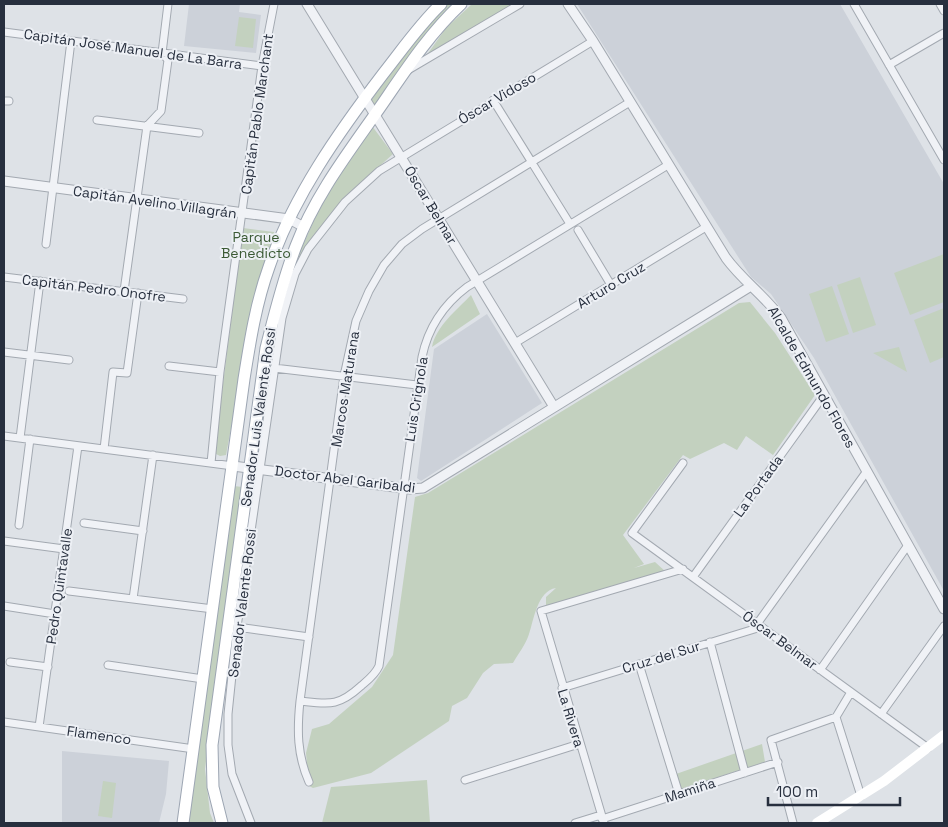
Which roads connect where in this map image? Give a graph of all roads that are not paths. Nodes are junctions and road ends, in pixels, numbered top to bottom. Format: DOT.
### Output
graph roads {
  1 [pos="168,4"];
  2 [pos="274,4"];
  3 [pos="307,4"];
  4 [pos="441,4"];
  5 [pos="461,4"];
  6 [pos="520,4"];
  7 [pos="568,4"];
  8 [pos="854,4"];
  9 [pos="940,4"];
  10 [pos="944,11"];
  11 [pos="4,32"];
  12 [pos="944,33"];
  13 [pos="71,41"];
  14 [pos="593,41"];
  15 [pos="162,53"];
  16 [pos="889,65"];
  17 [pos="262,66"];
  18 [pos="403,73"];
  19 [pos="366,98"];
  20 [pos="493,100"];
  21 [pos="630,102"];
  22 [pos="375,114"];
  23 [pos="97,120"];
  24 [pos="147,126"];
  25 [pos="199,133"];
  26 [pos="401,156"];
  27 [pos="944,160"];
  28 [pos="533,164"];
  29 [pos="668,165"];
  30 [pos="4,182"];
  31 [pos="53,188"];
  32 [pos="137,199"];
  33 [pos="243,213"];
  34 [pos="439,218"];
  35 [pos="289,220"];
  36 [pos="570,224"];
  37 [pos="304,227"];
  38 [pos="706,227"];
  39 [pos="578,230"];
  40 [pos="46,244"];
  41 [pos="4,277"];
  42 [pos="40,281"];
  43 [pos="477,281"];
  44 [pos="611,285"];
  45 [pos="751,286"];
  46 [pos="124,292"];
  47 [pos="138,293"];
  48 [pos="183,299"];
  49 [pos="515,343"];
  50 [pos="4,352"];
  51 [pos="30,355"];
  52 [pos="70,360"];
  53 [pos="169,366"];
  54 [pos="274,368"];
  55 [pos="220,372"];
  56 [pos="344,376"];
  57 [pos="417,385"];
  58 [pos="824,395"];
  59 [pos="554,407"];
  60 [pos="4,436"];
  61 [pos="20,438"];
  62 [pos="30,439"];
  63 [pos="78,446"];
  64 [pos="104,449"];
  65 [pos="153,455"];
  66 [pos="211,463"];
  67 [pos="683,463"];
  68 [pos="233,466"];
  69 [pos="255,469"];
  70 [pos="867,471"];
  71 [pos="331,479"];
  72 [pos="403,488"];
  73 [pos="84,523"];
  74 [pos="19,525"];
  75 [pos="143,531"];
  76 [pos="4,541"];
  77 [pos="908,545"];
  78 [pos="64,549"];
  79 [pos="682,569"];
  80 [pos="693,577"];
  81 [pos="69,591"];
  82 [pos="134,599"];
  83 [pos="4,606"];
  84 [pos="944,608"];
  85 [pos="213,609"];
  86 [pos="55,614"];
  87 [pos="759,625"];
  88 [pos="944,626"];
  89 [pos="238,627"];
  90 [pos="309,637"];
  91 [pos="710,642"];
  92 [pos="10,662"];
  93 [pos="639,664"];
  94 [pos="108,665"];
  95 [pos="48,667"];
  96 [pos="820,670"];
  97 [pos="203,679"];
  98 [pos="562,688"];
  99 [pos="851,692"];
  100 [pos="300,701"];
  101 [pos="880,714"];
  102 [pos="836,717"];
  103 [pos="4,722"];
  104 [pos="40,727"];
  105 [pos="944,735"];
  106 [pos="579,744"];
  107 [pos="928,748"];
  108 [pos="194,749"];
  109 [pos="778,762"];
  110 [pos="745,772"];
  111 [pos="465,780"];
  112 [pos="309,782"];
  113 [pos="679,794"];
  114 [pos="861,796"];
  115 [pos="602,819"];
  116 [pos="183,823"];
  117 [pos="222,823"];
  118 [pos="251,823"];
  119 [pos="575,823"];
  120 [pos="793,823"];
  121 [pos="817,823"];
  1 -- 15 [label="street"];
  2 -- 17 [label="street, Capitán Pablo Marchant"];
  3 -- 19 [label="street, Óscar Belmar"];
  4 -- 19 [label="main road, Senador Luis Valente Rossi"];
  5 -- 18 [label="main road, Senador Luis Valente Rossi"];
  6 -- 18 [label="street"];
  7 -- 14 [label="street, Alcalde Edmundo Flores"];
  8 -- 16 [label="street"];
  9 -- 10 [label="street"];
  11 -- 13 [label="street, Capitán José Manuel de La Barra"];
  12 -- 16 [label="street"];
  13 -- 15 [label="street, Capitán José Manuel de La Barra"];
  13 -- 31 [label="street"];
  14 -- 20 [label="street, Óscar Vidoso"];
  14 -- 21 [label="street, Alcalde Edmundo Flores"];
  15 -- 17 [label="street, Capitán José Manuel de La Barra"];
  15 -- 24 [label="street"];
  16 -- 27 [label="street"];
  17 -- 33 [label="street, Capitán Pablo Marchant"];
  18 -- 22 [label="main road, Senador Luis Valente Rossi"];
  19 -- 22 [label="street, Óscar Belmar"];
  19 -- 35 [label="main road, Senador Luis Valente Rossi"];
  20 -- 26 [label="street, Óscar Vidoso"];
  20 -- 28 [label="street"];
  21 -- 28 [label="street, Marcos Maturana"];
  21 -- 29 [label="street, Alcalde Edmundo Flores"];
  22 -- 26 [label="street, Óscar Belmar"];
  22 -- 37 [label="main road, Senador Luis Valente Rossi"];
  23 -- 24 [label="street"];
  24 -- 25 [label="street"];
  24 -- 32 [label="street"];
  26 -- 34 [label="street, Óscar Belmar"];
  26 -- 54 [label="street, Senador Valente Rossi"];
  28 -- 34 [label="street, Marcos Maturana"];
  28 -- 36 [label="street"];
  29 -- 36 [label="street, Luis Crignola"];
  29 -- 38 [label="street, Alcalde Edmundo Flores"];
  30 -- 31 [label="street, Capitán Avelino Villagrán"];
  31 -- 32 [label="street, Capitán Avelino Villagrán"];
  31 -- 40 [label="street"];
  32 -- 33 [label="street, Capitán Avelino Villagrán"];
  32 -- 46 [label="street"];
  33 -- 35 [label="street, Capitán Avelino Villagrán"];
  33 -- 55 [label="street, Capitán Pablo Marchant"];
  34 -- 43 [label="street, Óscar Belmar"];
  34 -- 56 [label="street, Marcos Maturana"];
  35 -- 37 [label="street, Capitán Avelino Villagrán"];
  35 -- 68 [label="main road, Senador Luis Valente Rossi"];
  36 -- 43 [label="street, Luis Crignola"];
  37 -- 69 [label="main road, Senador Luis Valente Rossi"];
  38 -- 44 [label="street, Arturo Cruz"];
  38 -- 45 [label="street, Alcalde Edmundo Flores"];
  39 -- 44 [label="street"];
  41 -- 42 [label="street, Capitán Pedro Onofre"];
  42 -- 46 [label="street, Capitán Pedro Onofre"];
  42 -- 51 [label="street"];
  43 -- 49 [label="street, Óscar Belmar"];
  43 -- 57 [label="street, Luis Crignola"];
  44 -- 49 [label="street, Arturo Cruz"];
  45 -- 58 [label="street, Alcalde Edmundo Flores"];
  45 -- 59 [label="street, Doctor Abel Garibaldi"];
  46 -- 47 [label="street, Capitán Pedro Onofre"];
  47 -- 48 [label="street, Capitán Pedro Onofre"];
  47 -- 64 [label="street"];
  49 -- 59 [label="street, Óscar Belmar"];
  50 -- 51 [label="street"];
  51 -- 52 [label="street"];
  51 -- 61 [label="street"];
  53 -- 55 [label="street"];
  54 -- 56 [label="street"];
  54 -- 69 [label="street, Senador Valente Rossi"];
  55 -- 66 [label="street, Capitán Pablo Marchant"];
  56 -- 57 [label="street"];
  56 -- 71 [label="street, Marcos Maturana"];
  57 -- 72 [label="street, Luis Crignola"];
  58 -- 70 [label="street, Alcalde Edmundo Flores"];
  58 -- 80 [label="street, La Portada"];
  59 -- 72 [label="street, Doctor Abel Garibaldi"];
  60 -- 61 [label="street, Doctor Abel Garibaldi"];
  61 -- 62 [label="street, Doctor Abel Garibaldi"];
  62 -- 63 [label="street, Doctor Abel Garibaldi"];
  62 -- 74 [label="street"];
  63 -- 64 [label="street, Doctor Abel Garibaldi"];
  63 -- 78 [label="street, Pedro Quintavalle"];
  64 -- 65 [label="street, Doctor Abel Garibaldi"];
  65 -- 66 [label="street, Doctor Abel Garibaldi"];
  65 -- 75 [label="street"];
  66 -- 68 [label="street, Doctor Abel Garibaldi"];
  67 -- 79 [label="street, Óscar Belmar"];
  68 -- 69 [label="street, Doctor Abel Garibaldi"];
  68 -- 85 [label="main road, Senador Luis Valente Rossi"];
  69 -- 71 [label="street, Doctor Abel Garibaldi"];
  69 -- 89 [label="street, Senador Valente Rossi"];
  69 -- 117 [label="main road, Senador Luis Valente Rossi"];
  70 -- 77 [label="street, Alcalde Edmundo Flores"];
  70 -- 87 [label="street"];
  71 -- 72 [label="street, Doctor Abel Garibaldi"];
  71 -- 90 [label="street, Marcos Maturana"];
  72 -- 100 [label="street, Luis Crignola"];
  73 -- 75 [label="street"];
  75 -- 82 [label="street"];
  76 -- 78 [label="street"];
  77 -- 84 [label="street, Alcalde Edmundo Flores"];
  77 -- 96 [label="street"];
  78 -- 86 [label="street, Pedro Quintavalle"];
  79 -- 80 [label="street, Óscar Belmar"];
  79 -- 98 [label="street, La Rivera"];
  80 -- 87 [label="street, Óscar Belmar"];
  81 -- 82 [label="street"];
  82 -- 85 [label="street"];
  83 -- 86 [label="street"];
  85 -- 97 [label="main road, Senador Luis Valente Rossi"];
  86 -- 95 [label="street, Pedro Quintavalle"];
  87 -- 91 [label="street, Cruz del Sur"];
  87 -- 96 [label="street, Óscar Belmar"];
  88 -- 101 [label="street"];
  89 -- 90 [label="street"];
  89 -- 118 [label="street, Senador Valente Rossi"];
  90 -- 100 [label="street, Marcos Maturana"];
  91 -- 93 [label="street, Cruz del Sur"];
  91 -- 110 [label="street"];
  92 -- 95 [label="street"];
  93 -- 98 [label="street, Cruz del Sur"];
  93 -- 113 [label="street"];
  94 -- 97 [label="street"];
  95 -- 104 [label="street, Pedro Quintavalle"];
  96 -- 99 [label="street, Óscar Belmar"];
  97 -- 108 [label="main road, Senador Luis Valente Rossi"];
  98 -- 106 [label="street, La Rivera"];
  99 -- 101 [label="street, Óscar Belmar"];
  99 -- 102 [label="street"];
  100 -- 112 [label="street, Marcos Maturana"];
  101 -- 107 [label="street, Óscar Belmar"];
  102 -- 109 [label="street"];
  102 -- 114 [label="street"];
  103 -- 104 [label="street, Flamenco"];
  104 -- 108 [label="street, Flamenco"];
  105 -- 107 [label="main road"];
  106 -- 111 [label="street"];
  106 -- 115 [label="street, La Rivera"];
  107 -- 114 [label="main road"];
  108 -- 116 [label="main road, Senador Luis Valente Rossi"];
  109 -- 110 [label="street, Mamiña"];
  109 -- 120 [label="street"];
  110 -- 113 [label="street, Mamiña"];
  113 -- 115 [label="street, Mamiña"];
  114 -- 121 [label="main road"];
  115 -- 119 [label="street, Mamiña"];
}
